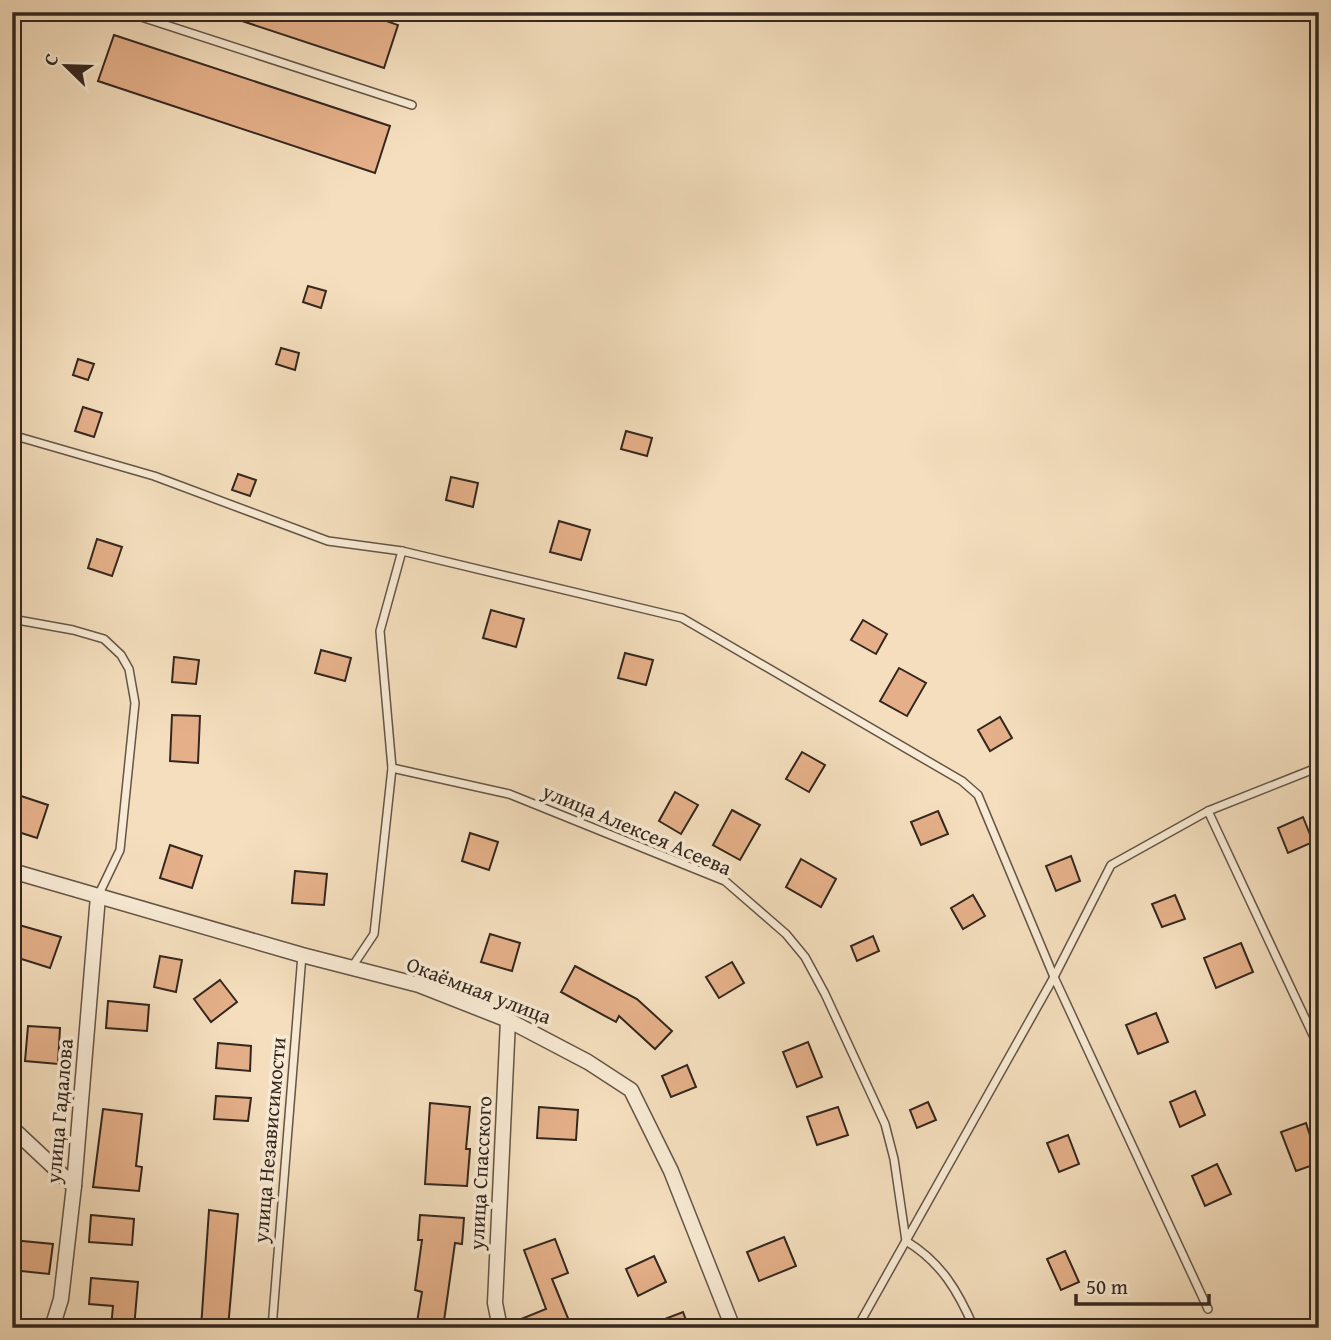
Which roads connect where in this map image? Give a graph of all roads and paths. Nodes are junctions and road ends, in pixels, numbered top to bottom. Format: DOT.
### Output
graph roads {
  1 [pos="125,12"];
  2 [pos="412,105"];
  3 [pos="12,435"];
  4 [pos="402,551"];
  5 [pos="12,620"];
  6 [pos="1319,767"];
  7 [pos="392,768"];
  8 [pos="1208,811"];
  9 [pos="12,871"];
  10 [pos="97,895"];
  11 [pos="302,955"];
  12 [pos="351,969"];
  13 [pos="1054,977"];
  14 [pos="508,1020"];
  15 [pos="1319,1048"];
  16 [pos="12,1128"];
  17 [pos="74,1186"];
  18 [pos="906,1241"];
  19 [pos="1208,1309"];
  20 [pos="52,1328"];
  21 [pos="272,1328"];
  22 [pos="500,1328"];
  23 [pos="733,1328"];
  24 [pos="857,1328"];
  25 [pos="974,1328"];
  1 -- 2 [label="lane"];
  3 -- 4 [label="lane"];
  4 -- 7 [label="lane"];
  4 -- 13 [label="lane"];
  5 -- 10 [label="lane"];
  6 -- 8 [label="lane"];
  7 -- 12 [label="lane"];
  7 -- 18 [label="lane, улица Алексея Асеева"];
  8 -- 13 [label="lane"];
  8 -- 15 [label="lane"];
  9 -- 10 [label="street, Окаёмная улица"];
  10 -- 11 [label="street, Окаёмная улица"];
  10 -- 17 [label="street, улица Гадалова"];
  11 -- 12 [label="street, Окаёмная улица"];
  11 -- 21 [label="lane, улица Независимости"];
  12 -- 14 [label="street, Окаёмная улица"];
  13 -- 18 [label="lane"];
  13 -- 19 [label="lane"];
  14 -- 22 [label="street, улица Спасского"];
  14 -- 23 [label="street, Окаёмная улица"];
  16 -- 17 [label="street"];
  17 -- 20 [label="street, улица Гадалова"];
  18 -- 24 [label="lane"];
  18 -- 25 [label="lane"];
}
